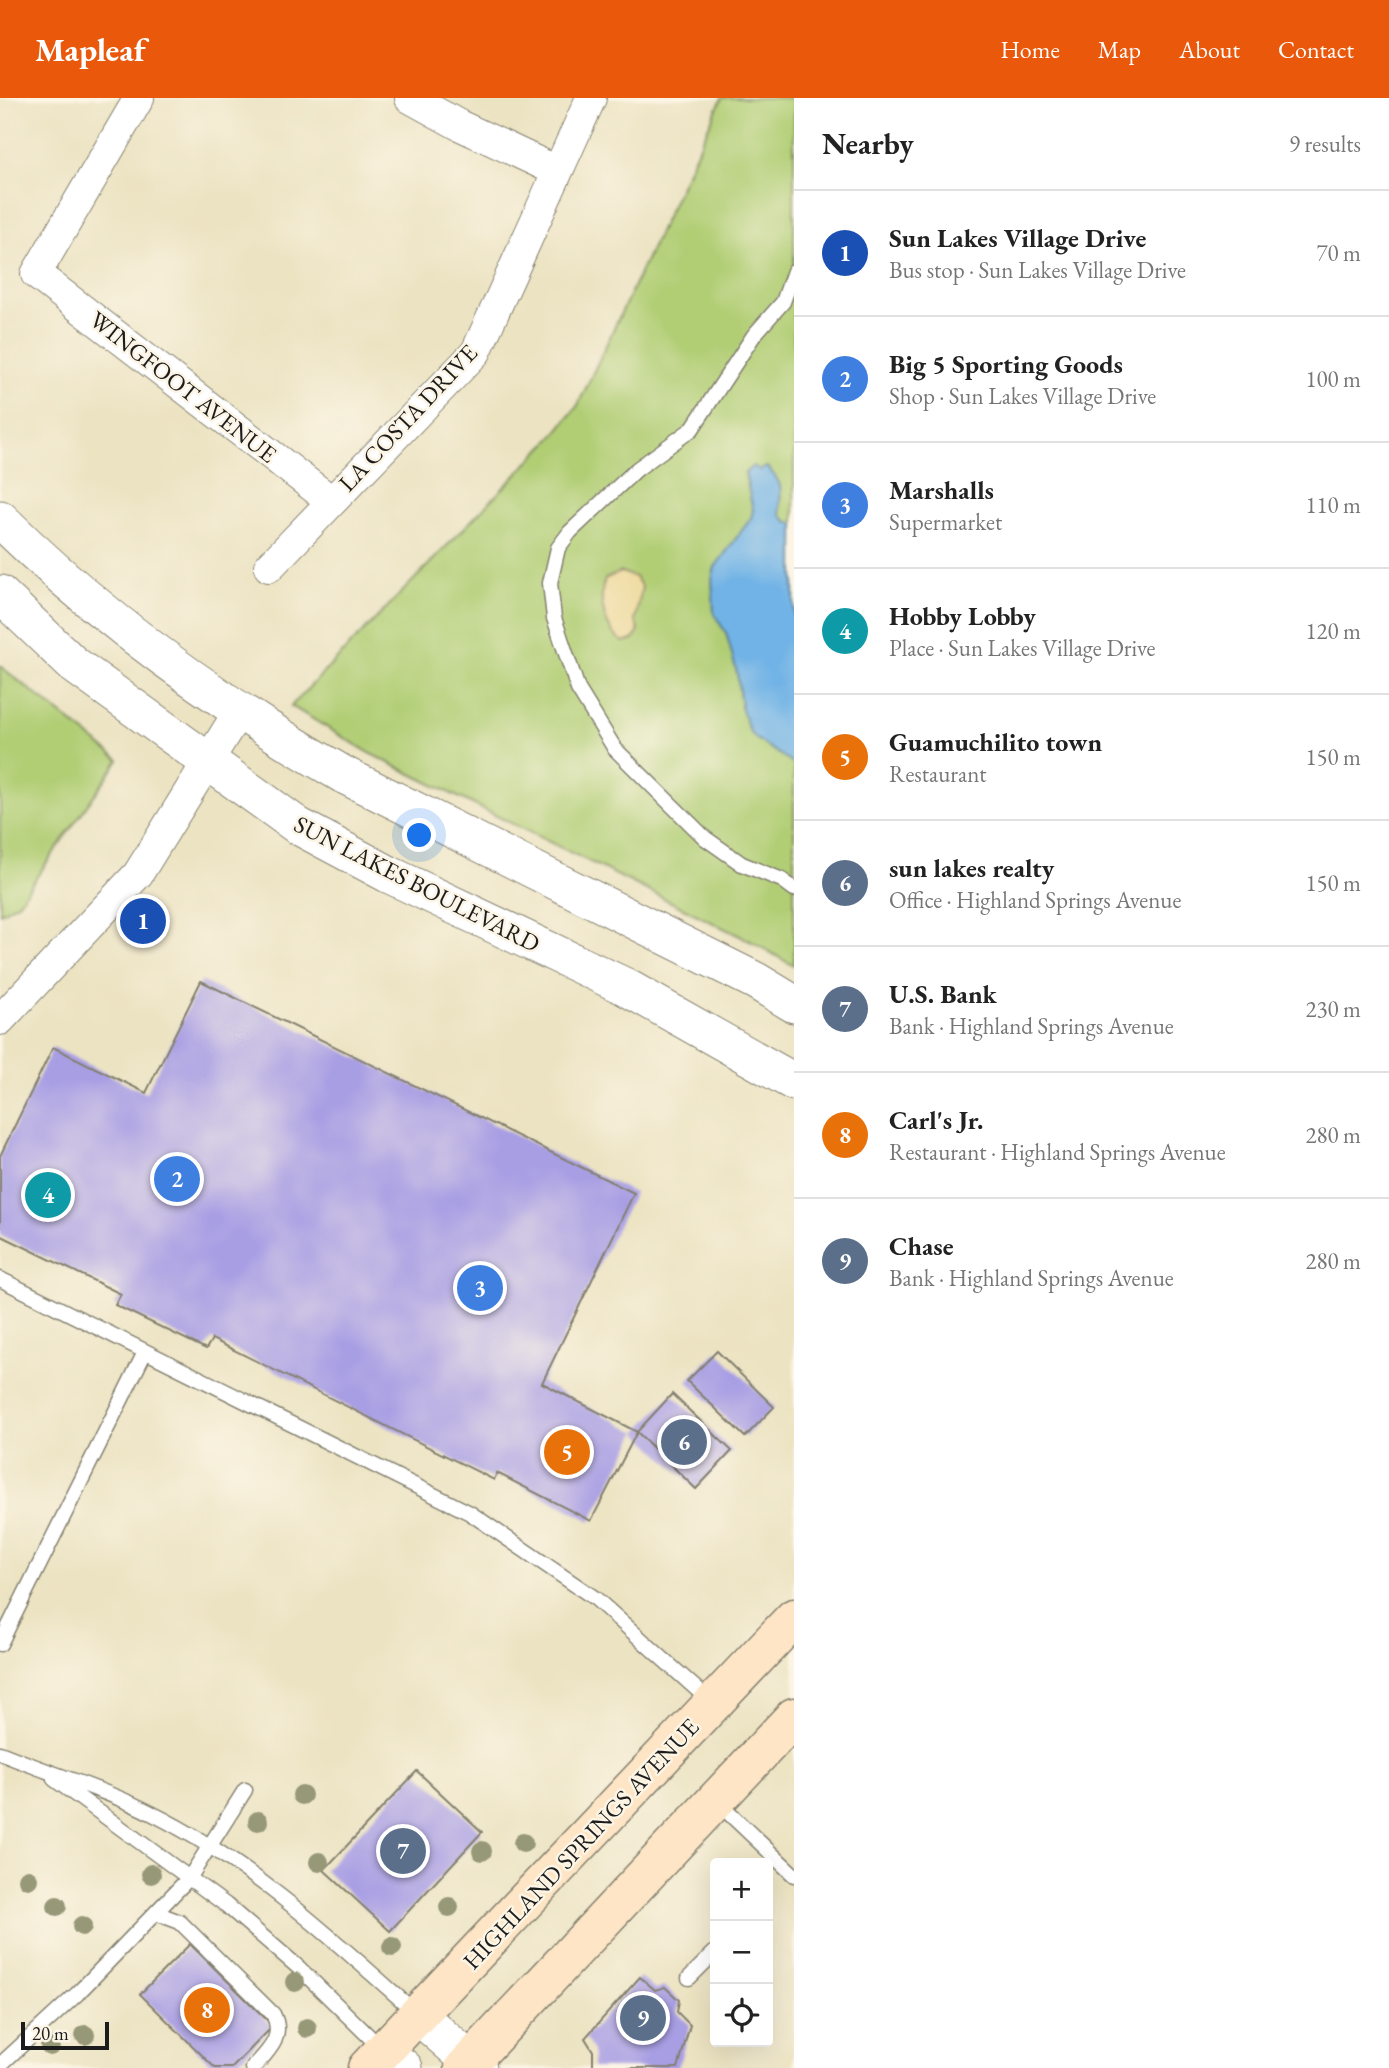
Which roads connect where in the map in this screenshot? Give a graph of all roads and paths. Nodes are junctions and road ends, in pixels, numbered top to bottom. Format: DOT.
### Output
graph roads {
  1 [pos="139,98"];
  2 [pos="410,98"];
  3 [pos="591,98"];
  4 [pos="557,171"];
  5 [pos="794,271"];
  6 [pos="330,500"];
  7 [pos="0,519"];
  8 [pos="269,567"];
  9 [pos="0,594"];
  10 [pos="239,710"];
  11 [pos="207,762"];
  12 [pos="794,888"];
  13 [pos="794,1004"];
  14 [pos="0,1020"];
  15 [pos="794,1082"];
  16 [pos="0,1279"];
  17 [pos="145,1352"];
  18 [pos="794,1618"];
  19 [pos="0,1644"];
  20 [pos="713,1704"];
  21 [pos="794,1717"];
  22 [pos="0,1753"];
  23 [pos="42,1770"];
  24 [pos="245,1790"];
  25 [pos="715,1801"];
  26 [pos="211,1847"];
  27 [pos="794,1875"];
  28 [pos="190,1877"];
  29 [pos="156,1913"];
  30 [pos="710,1957"];
  31 [pos="689,1978"];
  32 [pos="419,2016"];
  33 [pos="385,2062"];
  34 [pos="0,2065"];
  35 [pos="471,2066"];
  36 [pos="253,2068"];
  1 -- 6 [label="street, WINGFOOT AVENUE"];
  2 -- 4 [label="street"];
  3 -- 4 [label="street, LA COSTA DRIVE"];
  4 -- 6 [label="street, LA COSTA DRIVE"];
  5 -- 12 [label="lane"];
  6 -- 8 [label="street, LA COSTA DRIVE"];
  7 -- 10 [label="street"];
  9 -- 11 [label="street, SUN LAKES BOULEVARD"];
  10 -- 11 [label="street"];
  10 -- 13 [label="street"];
  11 -- 14 [label="street"];
  11 -- 15 [label="street, SUN LAKES BOULEVARD"];
  16 -- 17 [label="lane"];
  17 -- 19 [label="lane"];
  17 -- 20 [label="lane"];
  18 -- 20 [label="main road, HIGHLAND SPRINGS AVENUE"];
  20 -- 32 [label="main road, HIGHLAND SPRINGS AVENUE"];
  21 -- 25 [label="main road"];
  22 -- 23 [label="lane"];
  23 -- 26 [label="lane"];
  23 -- 28 [label="lane"];
  24 -- 26 [label="lane"];
  25 -- 27 [label="lane"];
  25 -- 35 [label="main road"];
  26 -- 28 [label="lane"];
  26 -- 32 [label="lane"];
  28 -- 29 [label="lane"];
  28 -- 33 [label="lane"];
  29 -- 34 [label="lane"];
  29 -- 36 [label="lane"];
  30 -- 31 [label="lane"];
  32 -- 33 [label="main road, HIGHLAND SPRINGS AVENUE"];
  32 -- 35 [label="street"];
}
